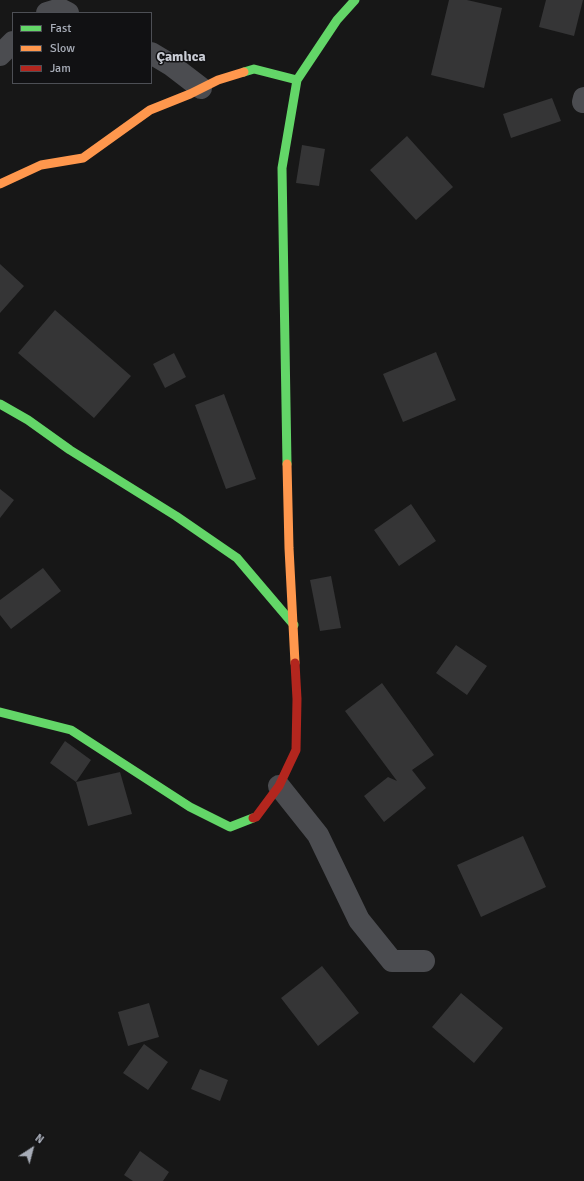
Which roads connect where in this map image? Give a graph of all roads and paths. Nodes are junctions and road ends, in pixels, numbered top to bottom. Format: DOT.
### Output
graph roads {
  1 [pos="355,0"];
  2 [pos="50,12"];
  3 [pos="66,12"];
  4 [pos="12,43"];
  5 [pos="152,54"];
  6 [pos="0,55"];
  7 [pos="297,80"];
  8 [pos="201,88"];
  9 [pos="1,182"];
  10 [pos="0,404"];
  11 [pos="294,625"];
  12 [pos="0,712"];
  13 [pos="279,786"];
  14 [pos="424,961"];
  1 -- 7 [label="street"];
  2 -- 3 [label="street"];
  4 -- 6 [label="street"];
  5 -- 8 [label="street"];
  7 -- 8 [label="street"];
  7 -- 11 [label="street"];
  8 -- 9 [label="street"];
  10 -- 11 [label="street"];
  11 -- 13 [label="street"];
  12 -- 13 [label="street"];
  13 -- 14 [label="street"];
}
